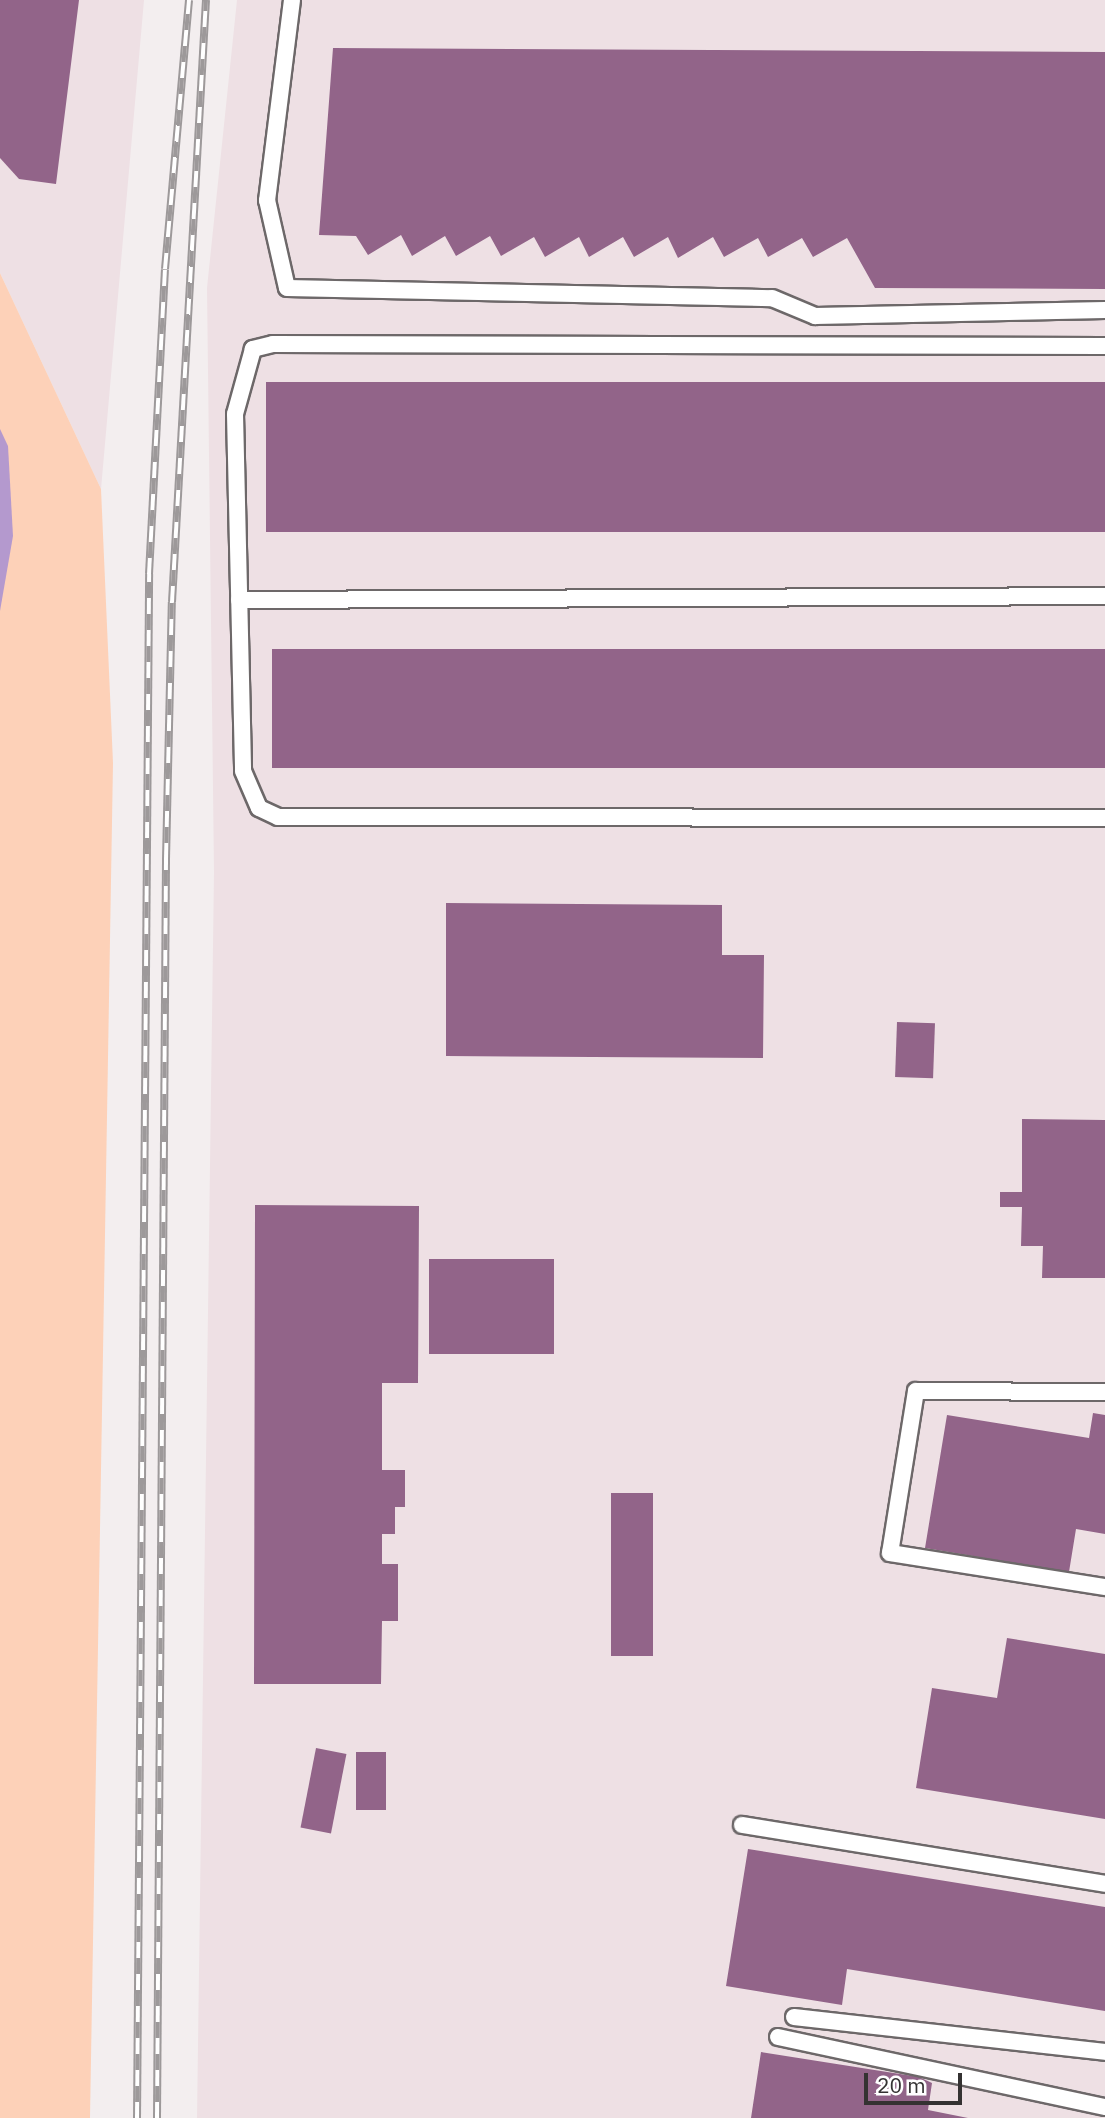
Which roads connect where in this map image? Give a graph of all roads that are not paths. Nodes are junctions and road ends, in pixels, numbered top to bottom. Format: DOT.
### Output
graph roads {
  1 [pos="292,0"];
  2 [pos="1105,310"];
  3 [pos="1105,346"];
  4 [pos="1105,596"];
  5 [pos="239,600"];
  6 [pos="1105,818"];
  7 [pos="1105,1392"];
  8 [pos="1105,1587"];
  9 [pos="742,1825"];
  10 [pos="1105,1884"];
  11 [pos="794,2017"];
  12 [pos="778,2037"];
  13 [pos="1105,2052"];
  14 [pos="1105,2107"];
  1 -- 2 [label="lane"];
  3 -- 5 [label="lane"];
  4 -- 5 [label="lane"];
  5 -- 6 [label="lane"];
  7 -- 8 [label="lane"];
  9 -- 10 [label="lane"];
  11 -- 13 [label="lane"];
  12 -- 14 [label="lane"];
}
